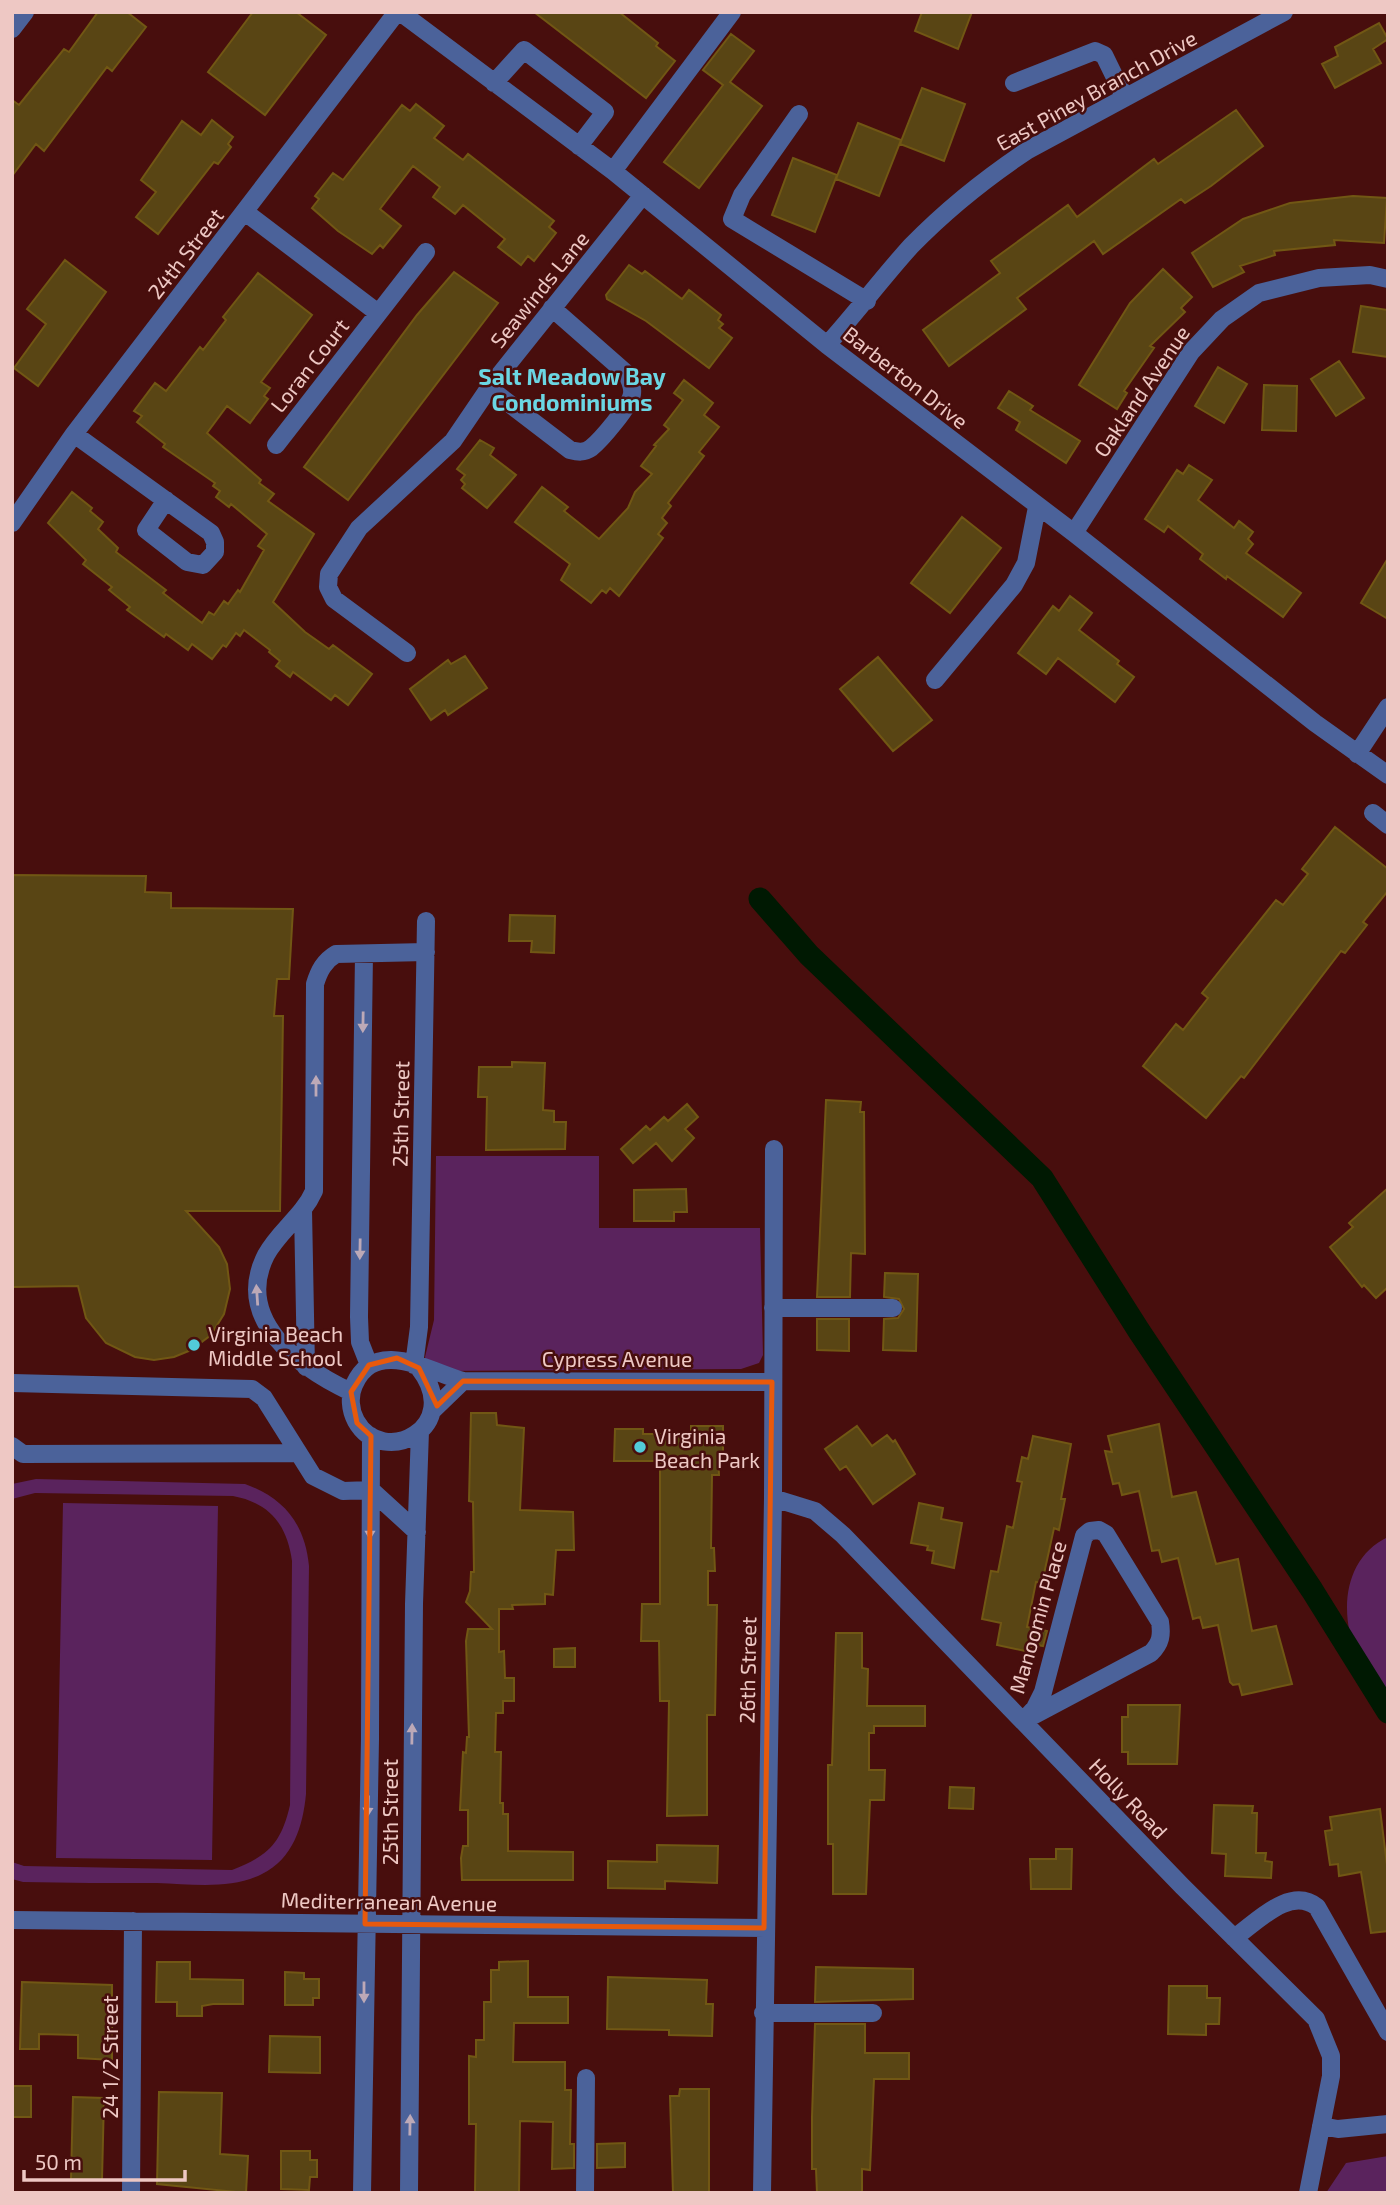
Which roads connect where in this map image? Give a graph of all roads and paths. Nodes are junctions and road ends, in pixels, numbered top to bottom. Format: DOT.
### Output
graph roads {
  1 [pos="25,12"];
  2 [pos="398,12"];
  3 [pos="732,12"];
  4 [pos="1284,12"];
  5 [pos="12,29"];
  6 [pos="494,83"];
  7 [pos="1014,83"];
  8 [pos="1125,98"];
  9 [pos="799,114"];
  10 [pos="579,146"];
  11 [pos="613,171"];
  12 [pos="643,195"];
  13 [pos="245,212"];
  14 [pos="426,252"];
  15 [pos="1388,279"];
  16 [pos="867,300"];
  17 [pos="552,308"];
  18 [pos="379,313"];
  19 [pos="827,345"];
  20 [pos="489,388"];
  21 [pos="74,434"];
  22 [pos="276,445"];
  23 [pos="166,500"];
  24 [pos="1037,507"];
  25 [pos="12,523"];
  26 [pos="1074,533"];
  27 [pos="407,653"];
  28 [pos="935,680"];
  29 [pos="1388,707"];
  30 [pos="1357,754"];
  31 [pos="1388,775"];
  32 [pos="1373,813"];
  33 [pos="1388,825"];
  34 [pos="426,921"];
  35 [pos="426,952"];
  36 [pos="364,954"];
  37 [pos="774,1149"];
  38 [pos="303,1210"];
  39 [pos="419,1308"];
  40 [pos="773,1308"];
  41 [pos="893,1308"];
  42 [pos="376,1362"];
  43 [pos="417,1366"];
  44 [pos="306,1367"];
  45 [pos="463,1381"];
  46 [pos="772,1382"];
  47 [pos="12,1383"];
  48 [pos="351,1392"];
  49 [pos="433,1410"];
  50 [pos="421,1431"];
  51 [pos="371,1436"];
  52 [pos="12,1446"];
  53 [pos="298,1453"];
  54 [pos="371,1490"];
  55 [pos="773,1498"];
  56 [pos="416,1532"];
  57 [pos="1023,1721"];
  58 [pos="12,1920"];
  59 [pos="133,1922"];
  60 [pos="365,1924"];
  61 [pos="413,1925"];
  62 [pos="764,1928"];
  63 [pos="1234,1938"];
  64 [pos="763,2013"];
  65 [pos="873,2013"];
  66 [pos="1388,2032"];
  67 [pos="586,2078"];
  68 [pos="1388,2124"];
  69 [pos="1321,2126"];
  70 [pos="131,2193"];
  71 [pos="362,2193"];
  72 [pos="410,2193"];
  73 [pos="585,2193"];
  74 [pos="761,2193"];
  75 [pos="1308,2193"];
  1 -- 5 [label="street"];
  2 -- 6 [label="street, Barberton Drive"];
  2 -- 13 [label="street, 24th Street"];
  3 -- 11 [label="street"];
  4 -- 8 [label="street, East Piney Branch Drive"];
  6 -- 10 [label="street, Barberton Drive"];
  6 -- 10 [label="street"];
  7 -- 8 [label="street"];
  8 -- 16 [label="street, East Piney Branch Drive"];
  9 -- 16 [label="street"];
  10 -- 11 [label="street, Barberton Drive"];
  11 -- 12 [label="street, Barberton Drive"];
  12 -- 17 [label="street, Seawinds Lane"];
  12 -- 19 [label="street, Barberton Drive"];
  13 -- 18 [label="street, Loran Court"];
  13 -- 21 [label="street, 24th Street"];
  14 -- 18 [label="street, Loran Court"];
  15 -- 26 [label="street, Oakland Avenue"];
  16 -- 19 [label="street, East Piney Branch Drive"];
  17 -- 20 [label="street, Seawinds Lane"];
  17 -- 20 [label="street"];
  18 -- 22 [label="street, Loran Court"];
  19 -- 24 [label="street, Barberton Drive"];
  20 -- 27 [label="street, Seawinds Lane"];
  21 -- 23 [label="street"];
  21 -- 25 [label="street, 24th Street"];
  24 -- 26 [label="street, Barberton Drive"];
  24 -- 28 [label="street"];
  26 -- 30 [label="street, Barberton Drive"];
  29 -- 30 [label="street"];
  30 -- 31 [label="street, Barberton Drive"];
  32 -- 33 [label="street"];
  34 -- 35 [label="street, 25th Street"];
  35 -- 36 [label="street"];
  35 -- 39 [label="street, 25th Street"];
  38 -- 36 [label="street, one-way"];
  36 -- 42 [label="street, one-way"];
  37 -- 40 [label="street, 26th Street"];
  38 -- 44 [label="street"];
  44 -- 38 [label="street, one-way"];
  39 -- 42 [label="street, 25th Street"];
  39 -- 43 [label="street, 25th Street"];
  40 -- 41 [label="street"];
  40 -- 46 [label="street, 26th Street"];
  42 -- 43 [label="street"];
  42 -- 48 [label="street, 25th Street"];
  43 -- 45 [label="street, Cypress Avenue"];
  43 -- 49 [label="street, 25th Street"];
  44 -- 48 [label="street"];
  45 -- 46 [label="street, Cypress Avenue"];
  45 -- 49 [label="street"];
  46 -- 55 [label="street, 26th Street"];
  47 -- 53 [label="street"];
  48 -- 51 [label="street"];
  49 -- 50 [label="street, 25th Street"];
  50 -- 51 [label="street"];
  50 -- 56 [label="street, 25th Street"];
  51 -- 54 [label="street, 25th Street"];
  52 -- 53 [label="street"];
  53 -- 54 [label="street"];
  54 -- 56 [label="street"];
  54 -- 60 [label="street, 25th Street, one-way"];
  55 -- 57 [label="street, Holly Road"];
  55 -- 62 [label="street, 26th Street"];
  61 -- 56 [label="street, 25th Street, one-way"];
  57 -- 57 [label="street, Manoomin Place"];
  57 -- 63 [label="street, Holly Road"];
  58 -- 59 [label="street, Mediterranean Avenue"];
  59 -- 60 [label="street, Mediterranean Avenue"];
  59 -- 70 [label="street, 24 1/2 Street"];
  60 -- 61 [label="street, Mediterranean Avenue"];
  60 -- 71 [label="street, 25th Street, one-way"];
  61 -- 62 [label="street, Mediterranean Avenue"];
  72 -- 61 [label="street, 25th Street, one-way"];
  62 -- 64 [label="street, 26th Street"];
  63 -- 66 [label="street"];
  63 -- 69 [label="street, Holly Road"];
  64 -- 65 [label="street"];
  64 -- 74 [label="street, 26th Street"];
  67 -- 73 [label="street"];
  68 -- 69 [label="street"];
  69 -- 75 [label="street, Holly Road"];
}
